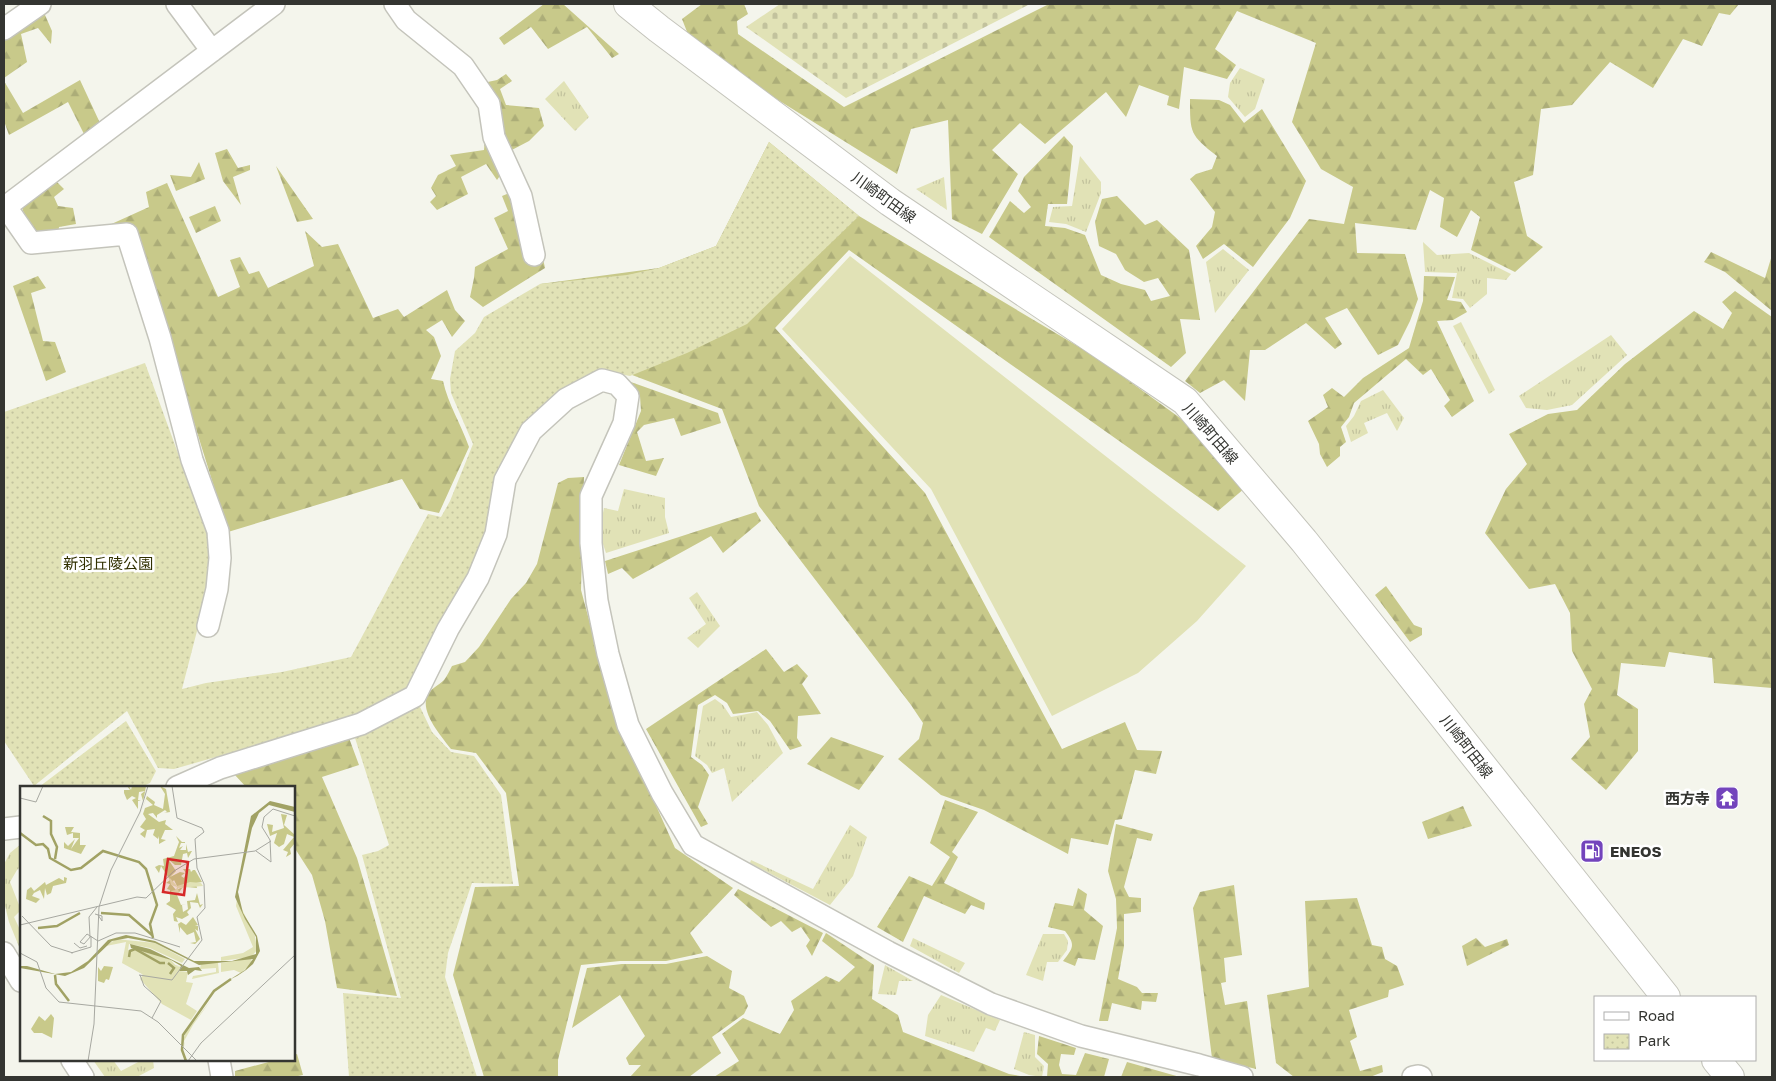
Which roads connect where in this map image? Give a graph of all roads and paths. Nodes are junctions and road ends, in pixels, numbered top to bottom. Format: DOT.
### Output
graph roads {
  1 [pos="40,4"];
  2 [pos="177,4"];
  3 [pos="274,4"];
  4 [pos="395,4"];
  5 [pos="628,4"];
  6 [pos="4,29"];
  7 [pos="212,51"];
  8 [pos="5,208"];
  9 [pos="534,255"];
  10 [pos="208,626"];
  11 [pos="179,786"];
  12 [pos="20,827"];
  13 [pos="4,829"];
  14 [pos="4,953"];
  15 [pos="20,979"];
  16 [pos="1665,996"];
  17 [pos="73,1061"];
  18 [pos="219,1061"];
  19 [pos="1717,1061"];
  20 [pos="83,1077"];
  21 [pos="222,1077"];
  22 [pos="1242,1077"];
  23 [pos="1413,1077"];
  24 [pos="1421,1077"];
  25 [pos="1730,1077"];
  1 -- 6 [label="street"];
  2 -- 7 [label="street"];
  3 -- 7 [label="street"];
  4 -- 9 [label="street"];
  5 -- 16 [label="main road, 川崎町田線"];
  7 -- 8 [label="street"];
  8 -- 10 [label="street"];
  11 -- 22 [label="street"];
  12 -- 13 [label="street"];
  14 -- 15 [label="street"];
  17 -- 20 [label="street"];
  18 -- 21 [label="street"];
  19 -- 25 [label="main road"];
  23 -- 24 [label="street"];
}
